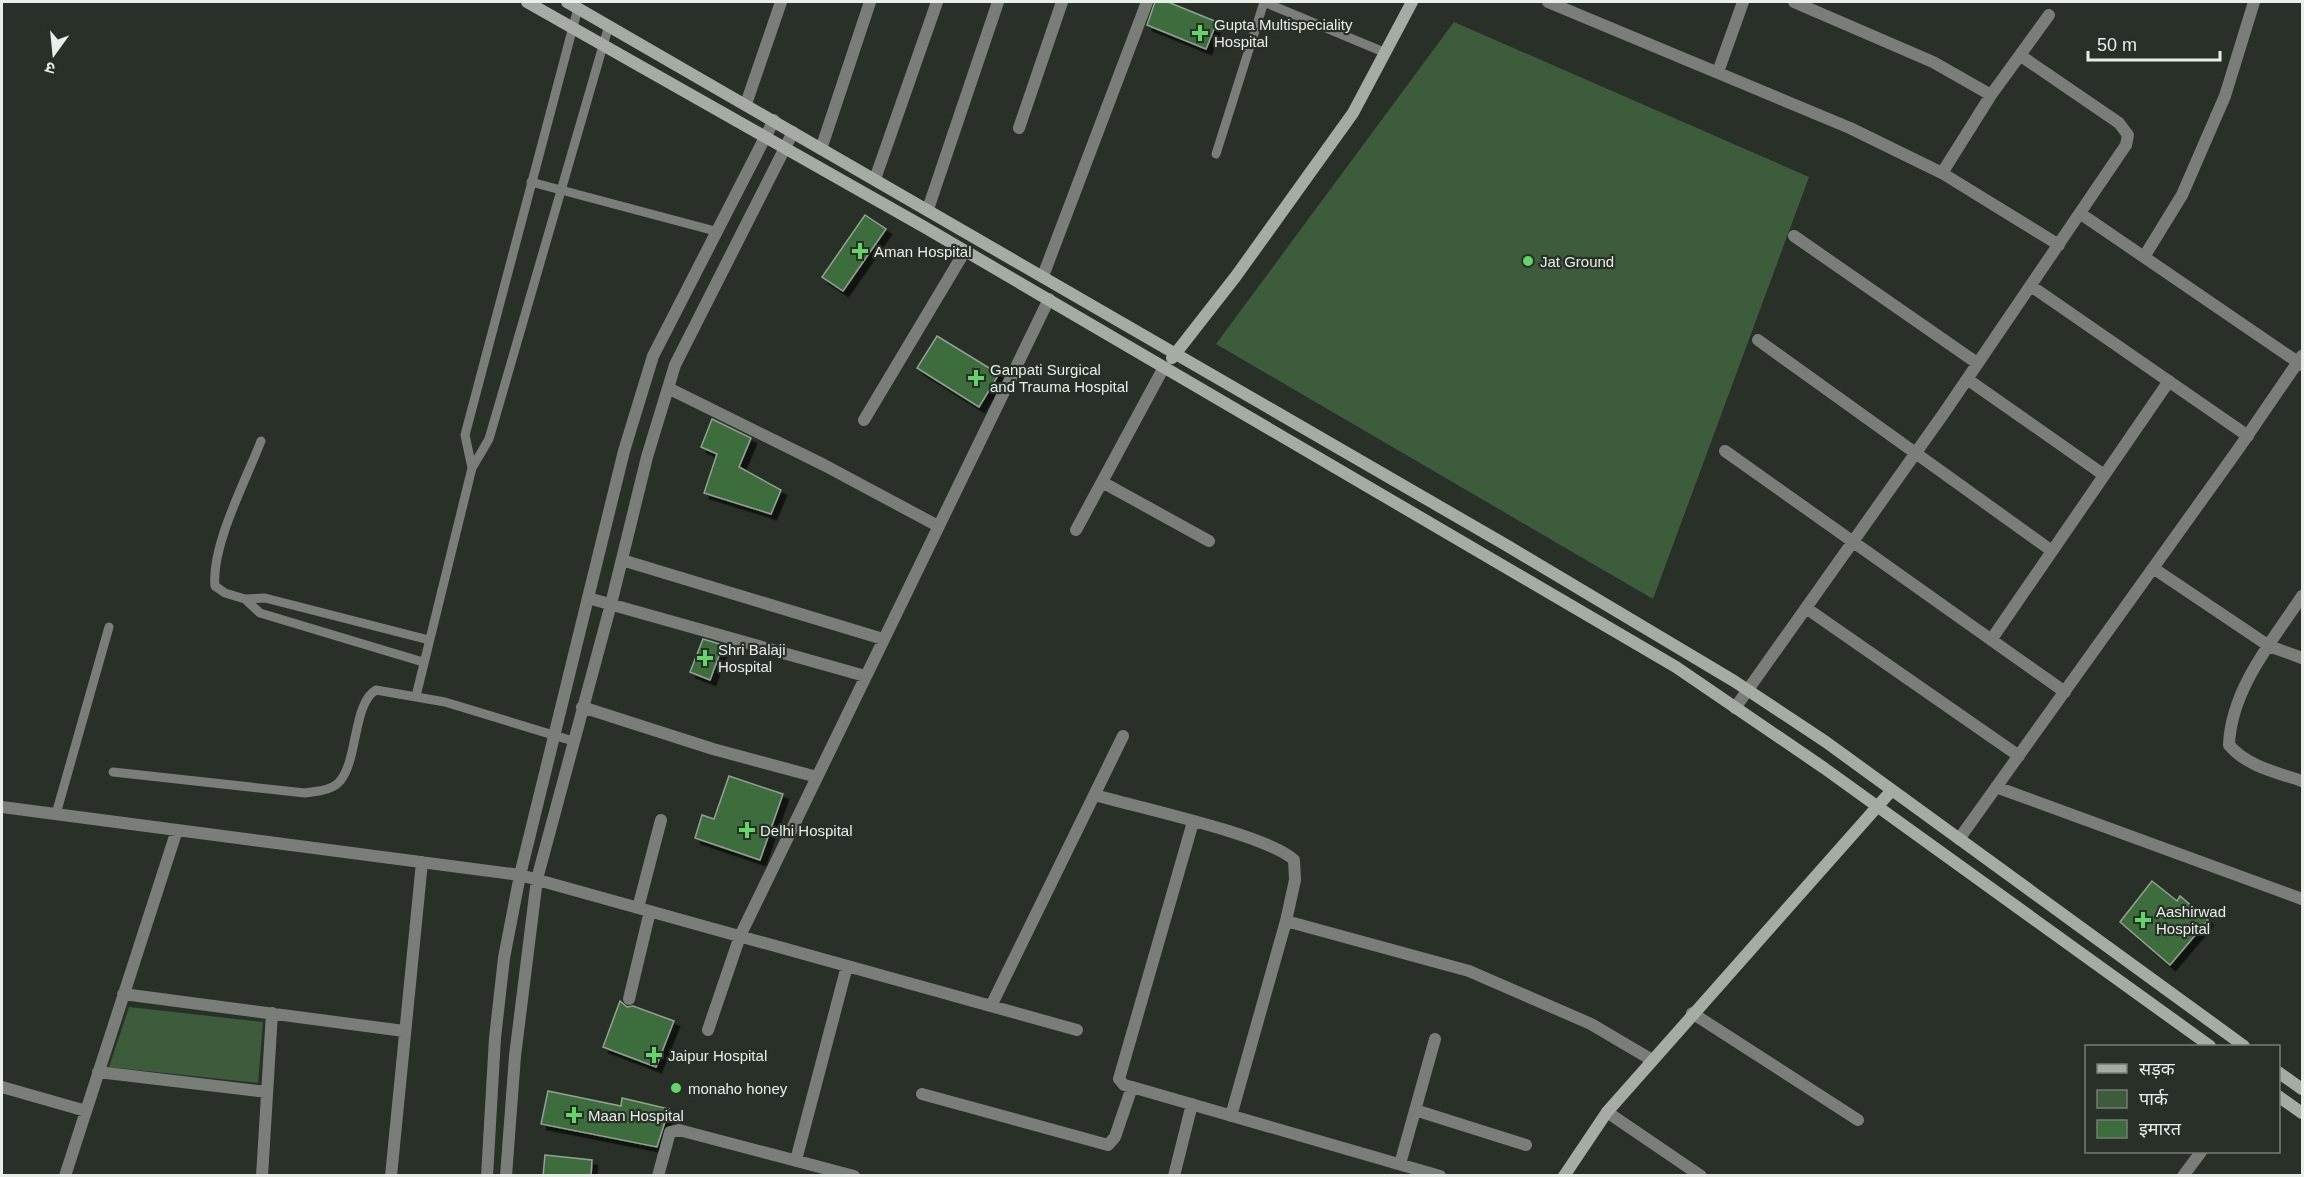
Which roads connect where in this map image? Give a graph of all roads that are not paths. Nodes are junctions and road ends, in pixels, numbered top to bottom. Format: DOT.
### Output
graph roads {
  1 [pos="527,2"];
  2 [pos="781,2"];
  3 [pos="870,2"];
  4 [pos="937,2"];
  5 [pos="998,2"];
  6 [pos="1062,2"];
  7 [pos="1147,2"];
  8 [pos="1264,2"];
  9 [pos="1412,2"];
  10 [pos="1548,2"];
  11 [pos="1743,2"];
  12 [pos="1794,2"];
  13 [pos="2254,2"];
  14 [pos="573,5"];
  15 [pos="2049,15"];
  16 [pos="609,26"];
  17 [pos="573,27"];
  18 [pos="603,45"];
  19 [pos="1386,53"];
  20 [pos="2021,56"];
  21 [pos="1718,72"];
  22 [pos="1991,95"];
  23 [pos="746,104"];
  24 [pos="774,120"];
  25 [pos="1019,128"];
  26 [pos="793,132"];
  27 [pos="765,136"];
  28 [pos="785,148"];
  29 [pos="821,149"];
  30 [pos="1216,154"];
  31 [pos="1942,173"];
  32 [pos="875,179"];
  33 [pos="531,182"];
  34 [pos="561,190"];
  35 [pos="928,209"];
  36 [pos="2081,214"];
  37 [pos="715,231"];
  38 [pos="1794,236"];
  39 [pos="2059,245"];
  40 [pos="965,251"];
  41 [pos="2144,257"];
  42 [pos="1043,276"];
  43 [pos="2031,286"];
  44 [pos="1049,299"];
  45 [pos="1758,340"];
  46 [pos="1175,353"];
  47 [pos="2301,361"];
  48 [pos="1977,363"];
  49 [pos="1164,367"];
  50 [pos="1967,379"];
  51 [pos="2169,381"];
  52 [pos="668,388"];
  53 [pos="864,420"];
  54 [pos="2248,436"];
  55 [pos="261,441"];
  56 [pos="1725,451"];
  57 [pos="1915,453"];
  58 [pos="472,468"];
  59 [pos="1373,468"];
  60 [pos="2104,475"];
  61 [pos="1102,482"];
  62 [pos="1363,483"];
  63 [pos="938,526"];
  64 [pos="1076,530"];
  65 [pos="1209,541"];
  66 [pos="1853,542"];
  67 [pos="2052,551"];
  68 [pos="622,560"];
  69 [pos="2154,568"];
  70 [pos="2302,596"];
  71 [pos="588,598"];
  72 [pos="245,599"];
  73 [pos="611,604"];
  74 [pos="1806,608"];
  75 [pos="109,627"];
  76 [pos="883,639"];
  77 [pos="429,640"];
  78 [pos="1991,640"];
  79 [pos="2269,646"];
  80 [pos="2302,658"];
  81 [pos="423,662"];
  82 [pos="865,676"];
  83 [pos="1748,690"];
  84 [pos="2065,692"];
  85 [pos="416,696"];
  86 [pos="582,707"];
  87 [pos="1735,708"];
  88 [pos="1123,736"];
  89 [pos="554,737"];
  90 [pos="573,741"];
  91 [pos="2019,756"];
  92 [pos="113,772"];
  93 [pos="817,777"];
  94 [pos="2302,781"];
  95 [pos="1996,787"];
  96 [pos="1892,790"];
  97 [pos="1095,795"];
  98 [pos="1877,806"];
  99 [pos="2,807"];
  100 [pos="56,814"];
  101 [pos="661,820"];
  102 [pos="1193,822"];
  103 [pos="177,830"];
  104 [pos="1959,839"];
  105 [pos="422,862"];
  106 [pos="520,874"];
  107 [pos="537,879"];
  108 [pos="2302,899"];
  109 [pos="644,909"];
  110 [pos="1287,921"];
  111 [pos="740,936"];
  112 [pos="847,966"];
  113 [pos="123,994"];
  114 [pos="629,999"];
  115 [pos="991,1006"];
  116 [pos="272,1013"];
  117 [pos="1692,1013"];
  118 [pos="708,1030"];
  119 [pos="1077,1030"];
  120 [pos="404,1031"];
  121 [pos="1435,1039"];
  122 [pos="2207,1045"];
  123 [pos="2241,1045"];
  124 [pos="1652,1060"];
  125 [pos="98,1072"];
  126 [pos="2280,1073"];
  127 [pos="2,1086"];
  128 [pos="1132,1087"];
  129 [pos="2302,1089"];
  130 [pos="267,1092"];
  131 [pos="922,1094"];
  132 [pos="2280,1097"];
  133 [pos="1192,1104"];
  134 [pos="1415,1110"];
  135 [pos="86,1111"];
  136 [pos="1607,1112"];
  137 [pos="2302,1113"];
  138 [pos="1231,1116"];
  139 [pos="1858,1120"];
  140 [pos="1526,1145"];
  141 [pos="2200,1153"];
  142 [pos="796,1160"];
  143 [pos="1400,1164"];
  144 [pos="65,1176"];
  145 [pos="262,1176"];
  146 [pos="391,1176"];
  147 [pos="487,1176"];
  148 [pos="506,1176"];
  149 [pos="658,1176"];
  150 [pos="854,1176"];
  151 [pos="1174,1176"];
  152 [pos="1440,1176"];
  153 [pos="1564,1176"];
  154 [pos="1701,1176"];
  155 [pos="2183,1176"];
  1 -- 17 [label="main road"];
  2 -- 23 [label="street"];
  3 -- 29 [label="street"];
  4 -- 32 [label="street"];
  5 -- 35 [label="street"];
  6 -- 25 [label="street"];
  7 -- 42 [label="street"];
  8 -- 19 [label="lane"];
  8 -- 30 [label="lane"];
  9 -- 19 [label="main road"];
  10 -- 21 [label="street"];
  11 -- 21 [label="street"];
  12 -- 22 [label="street"];
  13 -- 41 [label="street"];
  14 -- 16 [label="main road"];
  14 -- 17 [label="lane"];
  15 -- 20 [label="street"];
  16 -- 18 [label="lane"];
  16 -- 23 [label="main road"];
  17 -- 18 [label="main road"];
  17 -- 33 [label="lane"];
  18 -- 27 [label="main road"];
  18 -- 34 [label="lane"];
  19 -- 46 [label="main road"];
  20 -- 22 [label="street"];
  20 -- 36 [label="street"];
  21 -- 31 [label="street"];
  22 -- 31 [label="street"];
  23 -- 24 [label="main road"];
  24 -- 26 [label="main road"];
  24 -- 27 [label="street"];
  26 -- 28 [label="street"];
  26 -- 29 [label="main road"];
  27 -- 28 [label="main road"];
  27 -- 37 [label="street"];
  28 -- 40 [label="main road"];
  28 -- 52 [label="street"];
  29 -- 32 [label="main road"];
  31 -- 39 [label="street"];
  32 -- 35 [label="main road"];
  33 -- 34 [label="lane"];
  33 -- 58 [label="lane"];
  34 -- 37 [label="lane"];
  34 -- 58 [label="lane"];
  35 -- 42 [label="main road"];
  36 -- 39 [label="street"];
  36 -- 41 [label="street"];
  37 -- 71 [label="street"];
  38 -- 48 [label="street"];
  39 -- 43 [label="street"];
  40 -- 44 [label="main road"];
  40 -- 53 [label="street"];
  41 -- 47 [label="street"];
  42 -- 46 [label="main road"];
  43 -- 48 [label="street"];
  43 -- 51 [label="street"];
  44 -- 49 [label="main road"];
  44 -- 63 [label="street"];
  45 -- 57 [label="street"];
  46 -- 49 [label="main road"];
  46 -- 59 [label="main road"];
  47 -- 54 [label="street"];
  48 -- 50 [label="street"];
  49 -- 61 [label="street"];
  49 -- 62 [label="main road"];
  50 -- 57 [label="street"];
  50 -- 60 [label="street"];
  51 -- 54 [label="street"];
  51 -- 60 [label="street"];
  52 -- 63 [label="street"];
  52 -- 68 [label="street"];
  54 -- 69 [label="street"];
  55 -- 72 [label="lane"];
  56 -- 66 [label="street"];
  57 -- 66 [label="street"];
  57 -- 67 [label="street"];
  58 -- 77 [label="lane"];
  59 -- 62 [label="main road"];
  59 -- 83 [label="main road"];
  60 -- 67 [label="street"];
  61 -- 64 [label="street"];
  61 -- 65 [label="street"];
  62 -- 87 [label="main road"];
  63 -- 76 [label="street"];
  66 -- 74 [label="street"];
  66 -- 78 [label="street"];
  67 -- 78 [label="street"];
  68 -- 73 [label="street"];
  68 -- 76 [label="street"];
  69 -- 79 [label="street"];
  69 -- 84 [label="street"];
  70 -- 79 [label="street"];
  71 -- 73 [label="street"];
  71 -- 89 [label="street"];
  72 -- 77 [label="lane"];
  72 -- 81 [label="lane"];
  73 -- 82 [label="street"];
  73 -- 86 [label="street"];
  74 -- 83 [label="street"];
  74 -- 91 [label="street"];
  75 -- 100 [label="lane"];
  76 -- 82 [label="street"];
  77 -- 81 [label="lane"];
  78 -- 84 [label="street"];
  79 -- 80 [label="street"];
  79 -- 94 [label="street"];
  81 -- 85 [label="lane"];
  82 -- 93 [label="street"];
  83 -- 87 [label="street"];
  83 -- 96 [label="main road"];
  84 -- 91 [label="street"];
  85 -- 89 [label="lane"];
  85 -- 92 [label="lane"];
  86 -- 90 [label="street"];
  86 -- 93 [label="street"];
  87 -- 98 [label="main road"];
  88 -- 97 [label="street"];
  89 -- 90 [label="lane"];
  89 -- 106 [label="street"];
  90 -- 107 [label="street"];
  91 -- 95 [label="street"];
  93 -- 111 [label="street"];
  95 -- 104 [label="street"];
  95 -- 108 [label="street"];
  96 -- 98 [label="main road"];
  96 -- 104 [label="main road"];
  97 -- 102 [label="street"];
  97 -- 115 [label="street"];
  98 -- 117 [label="main road"];
  98 -- 122 [label="main road"];
  99 -- 100 [label="street"];
  100 -- 103 [label="street"];
  101 -- 109 [label="street"];
  102 -- 110 [label="street"];
  102 -- 128 [label="street"];
  103 -- 105 [label="street"];
  103 -- 113 [label="street"];
  104 -- 123 [label="main road"];
  105 -- 106 [label="street"];
  105 -- 120 [label="street"];
  106 -- 107 [label="street"];
  106 -- 147 [label="street"];
  107 -- 109 [label="street"];
  107 -- 148 [label="street"];
  109 -- 111 [label="street"];
  109 -- 114 [label="street"];
  110 -- 124 [label="street"];
  110 -- 138 [label="street"];
  111 -- 112 [label="street"];
  111 -- 118 [label="street"];
  112 -- 115 [label="street"];
  112 -- 142 [label="street"];
  113 -- 116 [label="street"];
  113 -- 125 [label="street"];
  115 -- 119 [label="street"];
  116 -- 120 [label="street"];
  116 -- 130 [label="street"];
  117 -- 124 [label="main road"];
  117 -- 139 [label="street"];
  120 -- 146 [label="street"];
  121 -- 134 [label="street"];
  124 -- 136 [label="main road"];
  125 -- 130 [label="street"];
  125 -- 135 [label="street"];
  126 -- 129 [label="main road"];
  127 -- 135 [label="street"];
  128 -- 131 [label="street"];
  128 -- 133 [label="street"];
  130 -- 145 [label="street"];
  132 -- 137 [label="main road"];
  133 -- 138 [label="street"];
  133 -- 151 [label="street"];
  134 -- 140 [label="street"];
  134 -- 143 [label="street"];
  135 -- 144 [label="street"];
  136 -- 153 [label="main road"];
  136 -- 154 [label="street"];
  138 -- 143 [label="street"];
  141 -- 155 [label="street"];
  142 -- 149 [label="street"];
  142 -- 150 [label="street"];
  143 -- 152 [label="street"];
}
